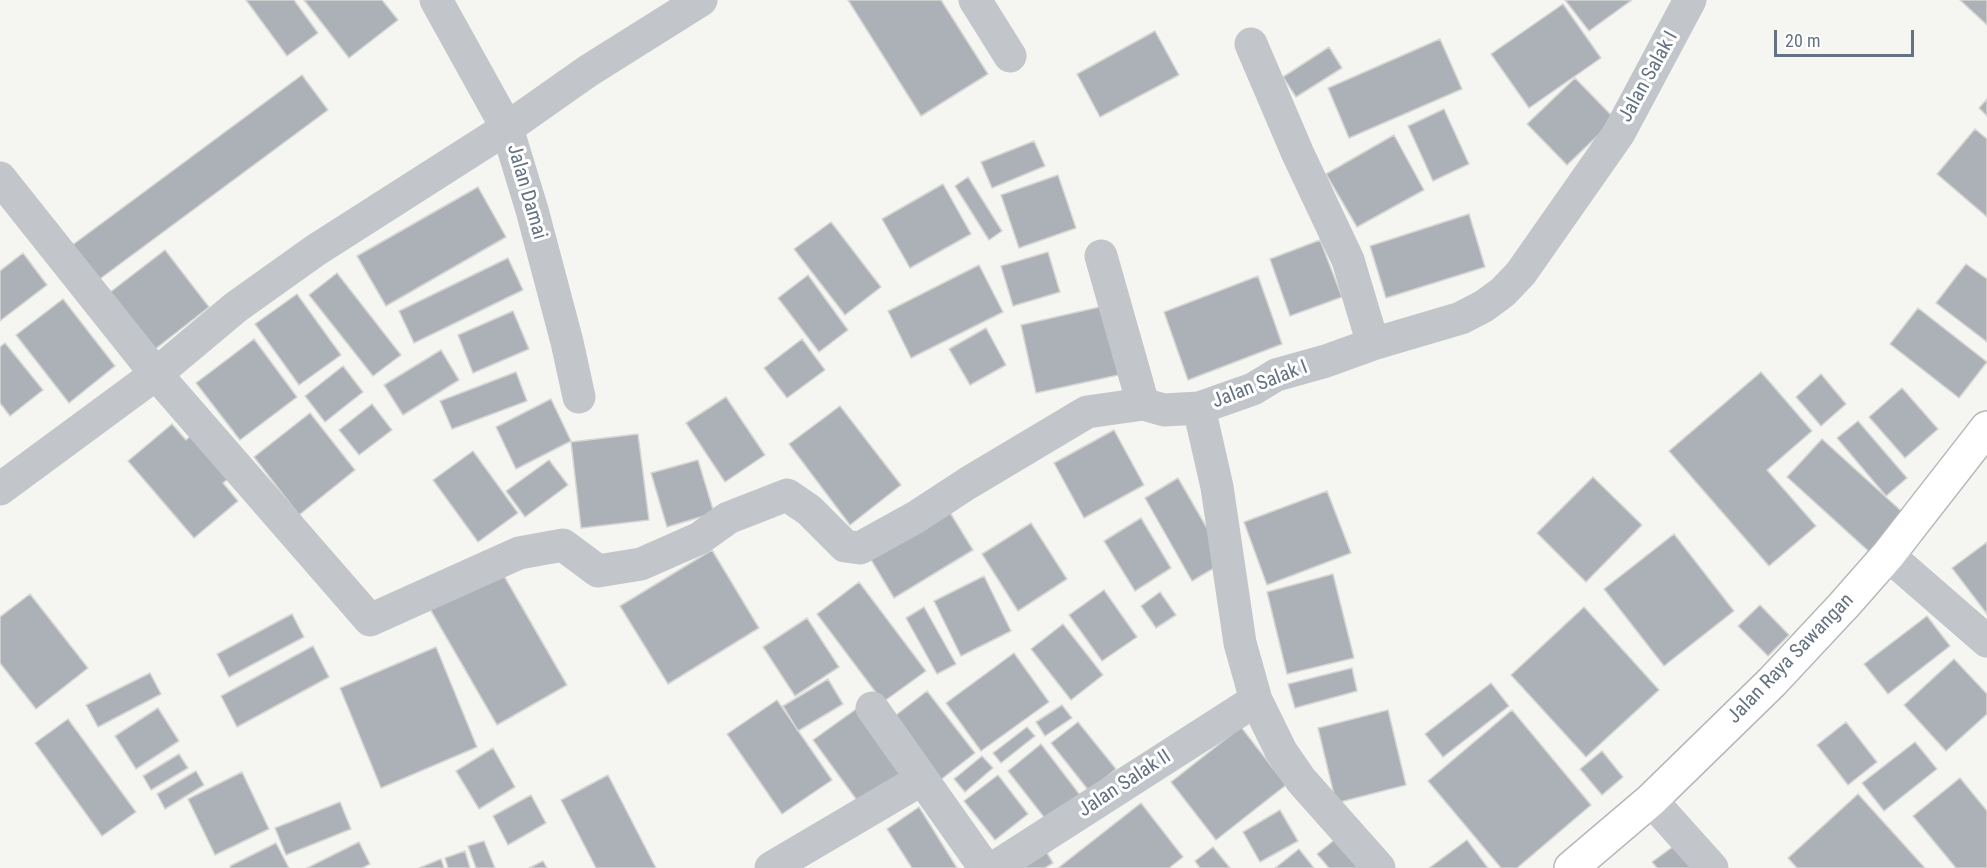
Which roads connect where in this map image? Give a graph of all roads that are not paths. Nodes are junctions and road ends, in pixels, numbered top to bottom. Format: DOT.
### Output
graph roads {
  1 [pos="436,0"];
  2 [pos="701,0"];
  3 [pos="975,0"];
  4 [pos="1690,0"];
  5 [pos="1251,44"];
  6 [pos="1010,56"];
  7 [pos="507,128"];
  8 [pos="0,178"];
  9 [pos="1101,256"];
  10 [pos="1373,344"];
  11 [pos="156,374"];
  12 [pos="579,397"];
  13 [pos="1143,404"];
  14 [pos="1199,408"];
  15 [pos="1987,429"];
  16 [pos="0,489"];
  17 [pos="1888,555"];
  18 [pos="1987,641"];
  19 [pos="1256,700"];
  20 [pos="872,708"];
  21 [pos="922,779"];
  22 [pos="1651,800"];
  23 [pos="771,868"];
  24 [pos="985,868"];
  25 [pos="994,868"];
  26 [pos="1379,868"];
  27 [pos="1571,868"];
  28 [pos="1712,868"];
  1 -- 7 [label="street, Jalan Damai"];
  2 -- 7 [label="street"];
  3 -- 6 [label="street"];
  4 -- 10 [label="street, Jalan Salak I"];
  5 -- 10 [label="street"];
  7 -- 11 [label="street"];
  7 -- 12 [label="street, Jalan Damai"];
  8 -- 11 [label="street"];
  9 -- 13 [label="street"];
  10 -- 14 [label="street, Jalan Salak I"];
  11 -- 13 [label="street"];
  11 -- 16 [label="street"];
  13 -- 14 [label="street"];
  14 -- 19 [label="street, Jalan Salak I"];
  15 -- 17 [label="highway, Jalan Raya Sawangan"];
  17 -- 18 [label="street"];
  17 -- 22 [label="highway, Jalan Raya Sawangan"];
  19 -- 25 [label="street, Jalan Salak II"];
  19 -- 26 [label="street, Jalan Salak I"];
  20 -- 21 [label="street"];
  21 -- 23 [label="street"];
  21 -- 24 [label="street"];
  22 -- 27 [label="highway, Jalan Raya Sawangan"];
  22 -- 28 [label="street"];
}
